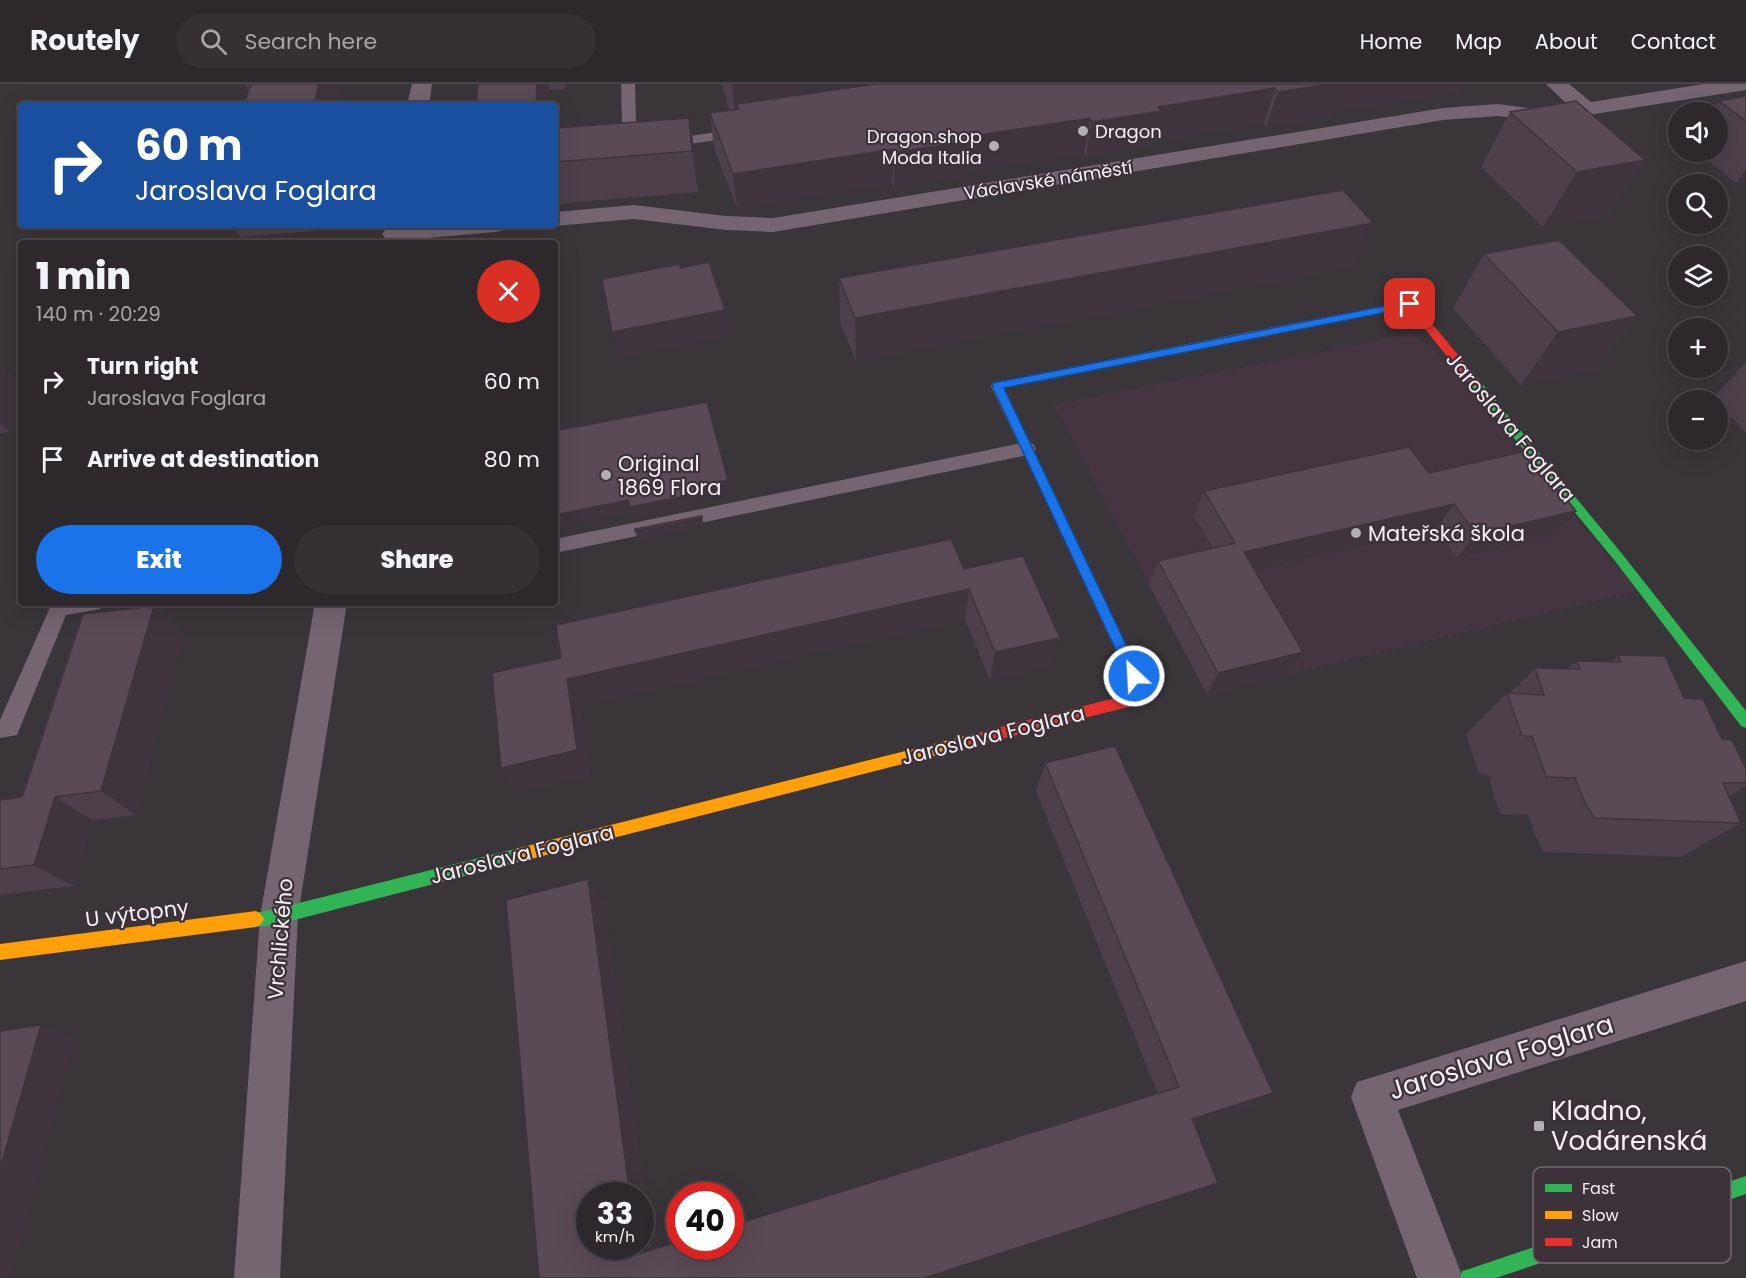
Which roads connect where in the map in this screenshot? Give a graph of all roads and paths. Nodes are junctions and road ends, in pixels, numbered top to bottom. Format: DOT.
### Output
graph roads {
  1 [pos="422,84"];
  2 [pos="628,84"];
  3 [pos="1556,84"];
  4 [pos="1743,84"];
  5 [pos="419,102"];
  6 [pos="1587,110"];
  7 [pos="1540,116"];
  8 [pos="754,130"];
  9 [pos="1562,134"];
  10 [pos="558,219"];
  11 [pos="461,228"];
  12 [pos="394,234"];
  13 [pos="1027,449"];
  14 [pos="558,545"];
  15 [pos="60,606"];
  16 [pos="331,606"];
  17 [pos="1746,722"];
  18 [pos="0,729"];
  19 [pos="279,916"];
  20 [pos="0,952"];
  21 [pos="1746,981"];
  22 [pos="1746,1185"];
  23 [pos="1731,1190"];
  24 [pos="1533,1257"];
  25 [pos="257,1278"];
  26 [pos="1440,1278"];
  27 [pos="1469,1278"];
  1 -- 5 [label="street"];
  2 -- 8 [label="lane"];
  3 -- 6 [label="street"];
  4 -- 6 [label="street, Václavské náměstí"];
  6 -- 7 [label="street, Václavské náměstí"];
  7 -- 9 [label="street"];
  7 -- 10 [label="street, Václavské náměstí"];
  11 -- 12 [label="street"];
  13 -- 14 [label="lane"];
  13 -- 17 [label="street, Jaroslava Foglara"];
  13 -- 19 [label="street, Jaroslava Foglara"];
  15 -- 18 [label="lane"];
  16 -- 19 [label="street, Vrchlického"];
  19 -- 20 [label="street, U výtopny"];
  19 -- 25 [label="street, Vrchlického"];
  21 -- 26 [label="street, Jaroslava Foglara"];
  22 -- 23 [label="street"];
  24 -- 27 [label="street"];
}
